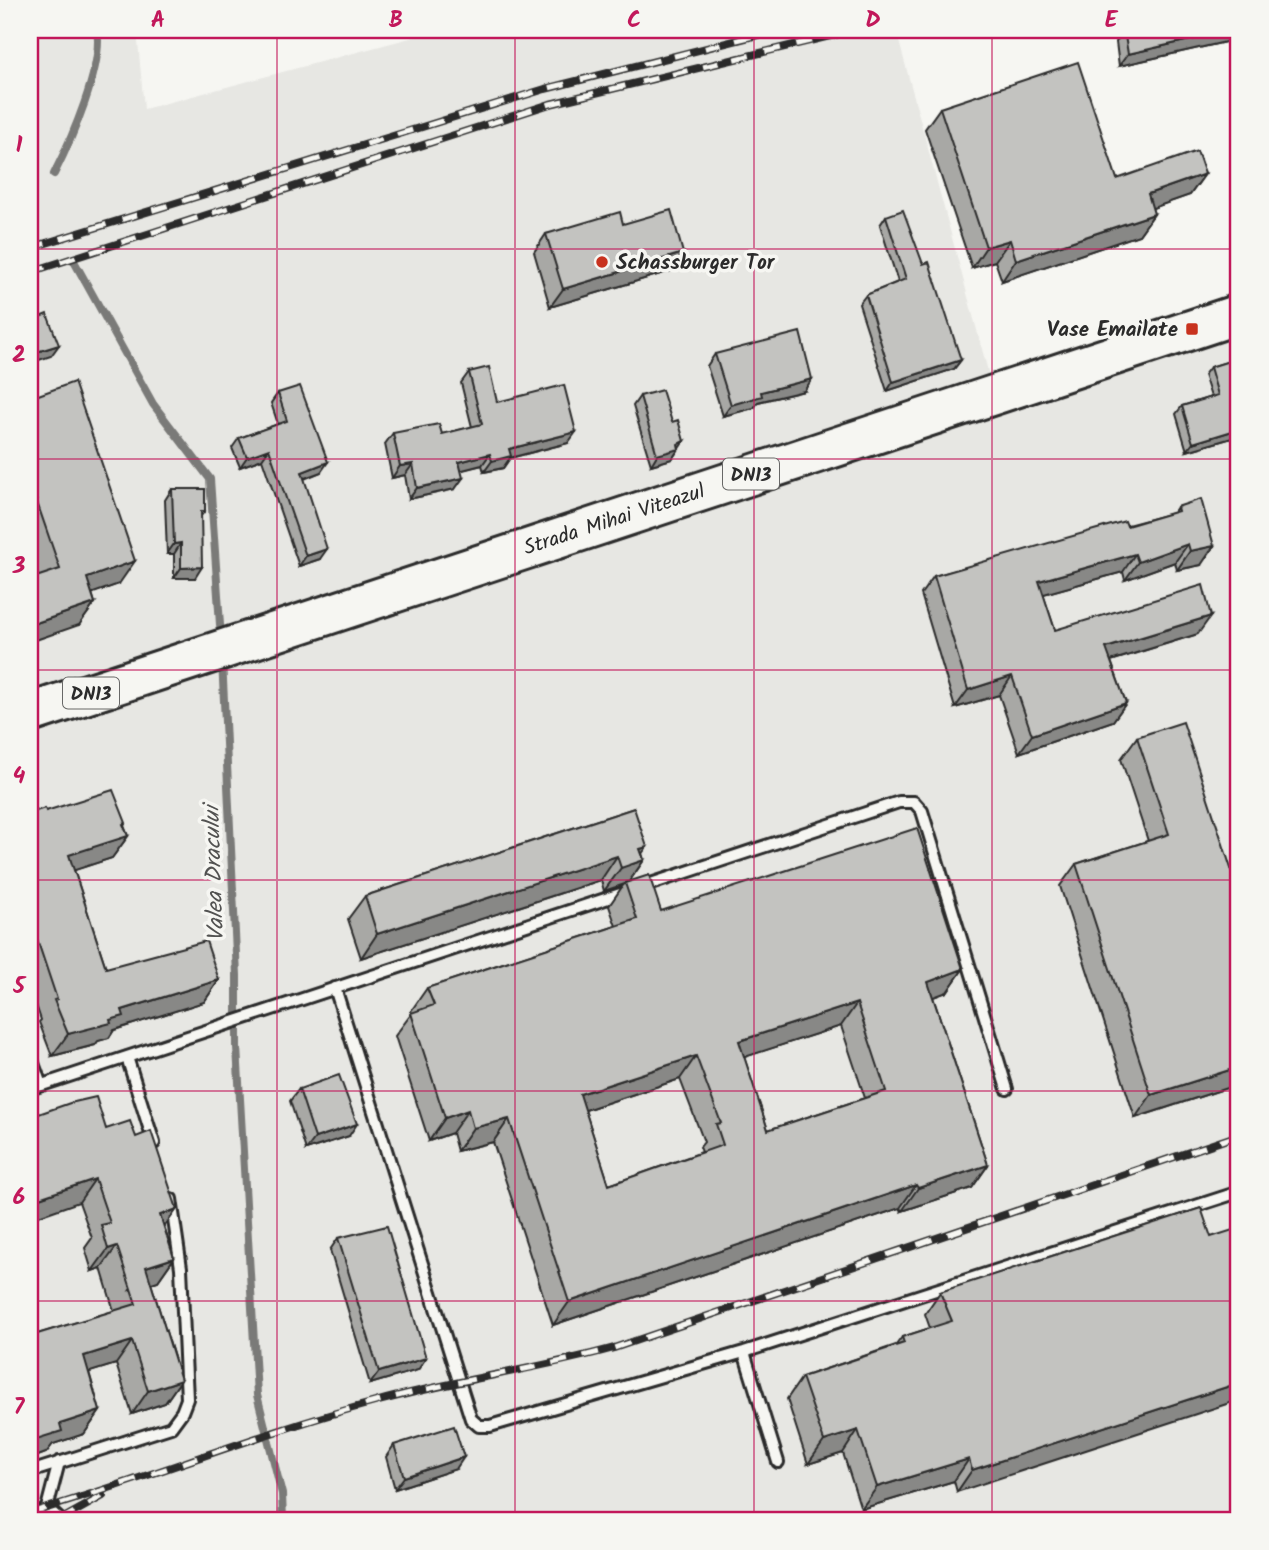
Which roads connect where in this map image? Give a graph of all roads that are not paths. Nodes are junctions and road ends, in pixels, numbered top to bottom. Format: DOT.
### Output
graph roads {
  1 [pos="1239,314"];
  2 [pos="30,713"];
  3 [pos="335,988"];
  4 [pos="30,1055"];
  5 [pos="127,1057"];
  6 [pos="35,1087"];
  7 [pos="1007,1089"];
  8 [pos="156,1150"];
  9 [pos="168,1189"];
  10 [pos="1239,1192"];
  11 [pos="744,1352"];
  12 [pos="59,1462"];
  13 [pos="778,1462"];
  14 [pos="30,1472"];
  15 [pos="47,1508"];
  16 [pos="32,1520"];
  17 [pos="60,1520"];
  1 -- 2 [label="highway, Strada Mihai Viteazul / DN13"];
  3 -- 5 [label="lane"];
  3 -- 7 [label="lane"];
  3 -- 11 [label="lane"];
  4 -- 6 [label="lane"];
  5 -- 6 [label="lane"];
  5 -- 8 [label="lane"];
  9 -- 12 [label="lane"];
  10 -- 11 [label="lane"];
  11 -- 13 [label="lane"];
  12 -- 14 [label="lane"];
  12 -- 15 [label="lane"];
  15 -- 16 [label="lane"];
  15 -- 17 [label="lane"];
}
